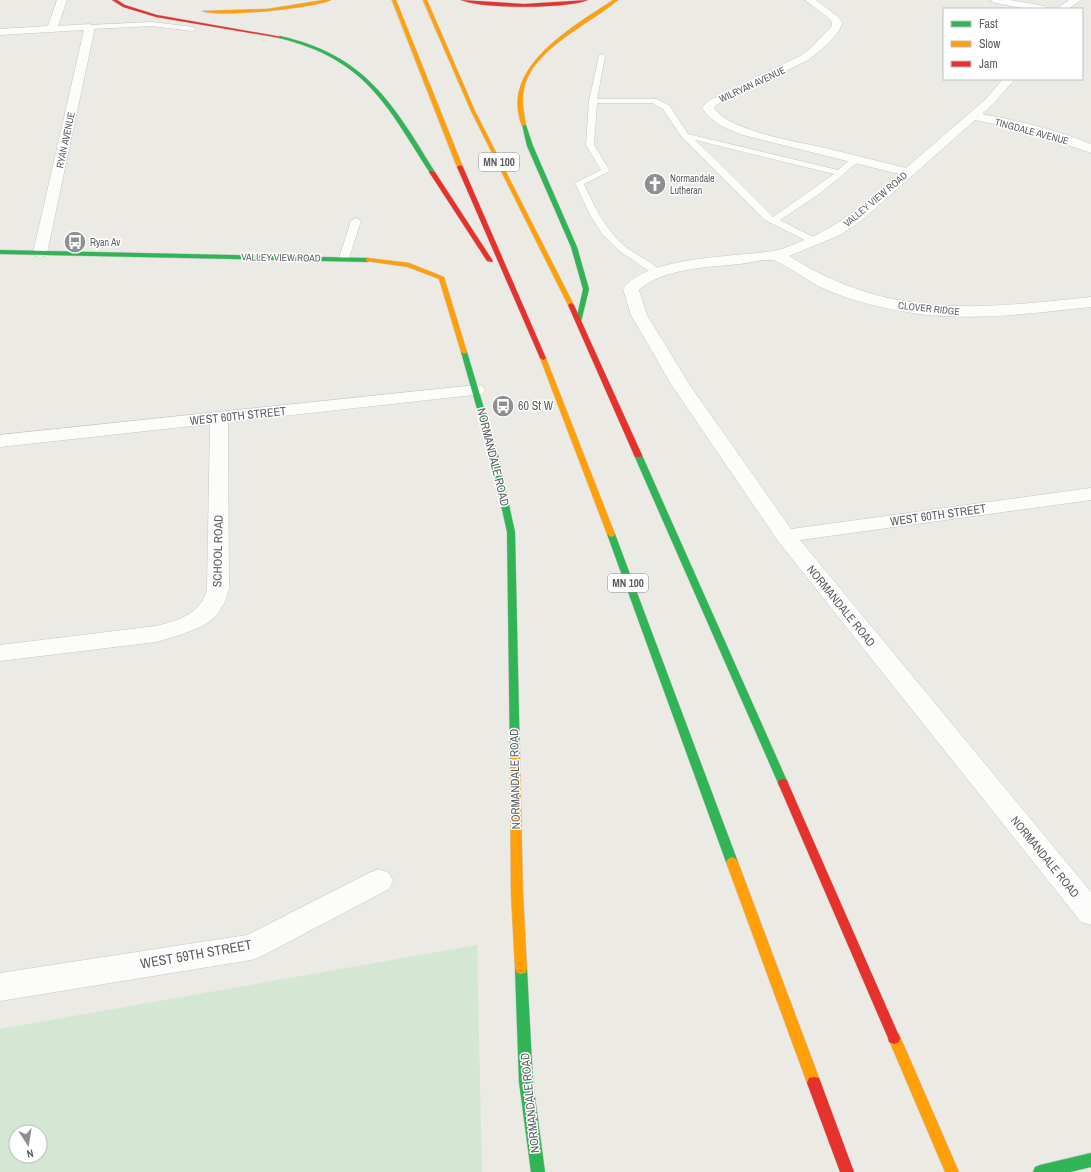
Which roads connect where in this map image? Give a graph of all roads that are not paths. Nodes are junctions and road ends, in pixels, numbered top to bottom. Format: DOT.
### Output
graph roads {
  1 [pos="62,0"];
  2 [pos="114,0"];
  3 [pos="329,0"];
  4 [pos="394,0"];
  5 [pos="425,0"];
  6 [pos="463,0"];
  7 [pos="586,0"];
  8 [pos="616,0"];
  9 [pos="826,0"];
  10 [pos="995,0"];
  11 [pos="1076,0"];
  12 [pos="811,1"];
  13 [pos="1039,8"];
  14 [pos="1063,8"];
  15 [pos="194,10"];
  16 [pos="90,27"];
  17 [pos="52,29"];
  18 [pos="192,29"];
  19 [pos="0,32"];
  20 [pos="602,56"];
  21 [pos="1008,80"];
  22 [pos="593,101"];
  23 [pos="972,116"];
  24 [pos="687,136"];
  25 [pos="1091,150"];
  26 [pos="855,160"];
  27 [pos="907,172"];
  28 [pos="840,173"];
  29 [pos="773,220"];
  30 [pos="356,221"];
  31 [pos="816,242"];
  32 [pos="0,252"];
  33 [pos="40,253"];
  34 [pos="777,255"];
  35 [pos="344,258"];
  36 [pos="650,276"];
  37 [pos="1091,302"];
  38 [pos="525,314"];
  39 [pos="579,321"];
  40 [pos="476,390"];
  41 [pos="219,418"];
  42 [pos="0,441"];
  43 [pos="1091,494"];
  44 [pos="785,536"];
  45 [pos="0,653"];
  46 [pos="379,881"];
  47 [pos="1091,913"];
  48 [pos="0,987"];
  49 [pos="1091,1160"];
  50 [pos="538,1172"];
  51 [pos="847,1172"];
  52 [pos="952,1172"];
  53 [pos="1040,1172"];
  1 -- 17 [label="street"];
  2 -- 38 [label="main road"];
  3 -- 15 [label="main road"];
  4 -- 38 [label="main road, MN 100"];
  5 -- 39 [label="main road, MN 100"];
  6 -- 7 [label="main road"];
  8 -- 39 [label="main road"];
  9 -- 12 [label="street"];
  10 -- 13 [label="street"];
  11 -- 14 [label="street"];
  12 -- 26 [label="street, WILRYAN AVENUE"];
  16 -- 17 [label="street"];
  16 -- 18 [label="lane"];
  16 -- 33 [label="street, RYAN AVENUE"];
  17 -- 19 [label="street"];
  20 -- 22 [label="lane"];
  21 -- 23 [label="street, VALLEY VIEW ROAD"];
  22 -- 24 [label="lane"];
  22 -- 36 [label="lane"];
  23 -- 25 [label="street, TINGDALE AVENUE"];
  23 -- 27 [label="street, VALLEY VIEW ROAD"];
  24 -- 28 [label="lane"];
  24 -- 29 [label="lane"];
  26 -- 27 [label="street, WILRYAN AVENUE"];
  26 -- 28 [label="lane"];
  27 -- 31 [label="street, VALLEY VIEW ROAD"];
  28 -- 29 [label="lane"];
  29 -- 31 [label="lane"];
  30 -- 35 [label="lane"];
  31 -- 34 [label="street, VALLEY VIEW ROAD"];
  32 -- 33 [label="main road, VALLEY VIEW ROAD"];
  33 -- 35 [label="main road, VALLEY VIEW ROAD"];
  34 -- 36 [label="street, VALLEY VIEW ROAD"];
  34 -- 37 [label="street, CLOVER RIDGE"];
  35 -- 40 [label="main road, VALLEY VIEW ROAD"];
  36 -- 44 [label="street, NORMANDALE ROAD"];
  38 -- 51 [label="main road, MN 100"];
  39 -- 52 [label="main road, MN 100"];
  40 -- 41 [label="street, WEST 60TH STREET"];
  40 -- 50 [label="main road, NORMANDALE ROAD"];
  41 -- 42 [label="street, WEST 60TH STREET"];
  41 -- 45 [label="street, SCHOOL ROAD"];
  43 -- 44 [label="street, WEST 60TH STREET"];
  44 -- 47 [label="street, NORMANDALE ROAD"];
  46 -- 48 [label="street, WEST 59TH STREET"];
  49 -- 53 [label="main road"];
}
